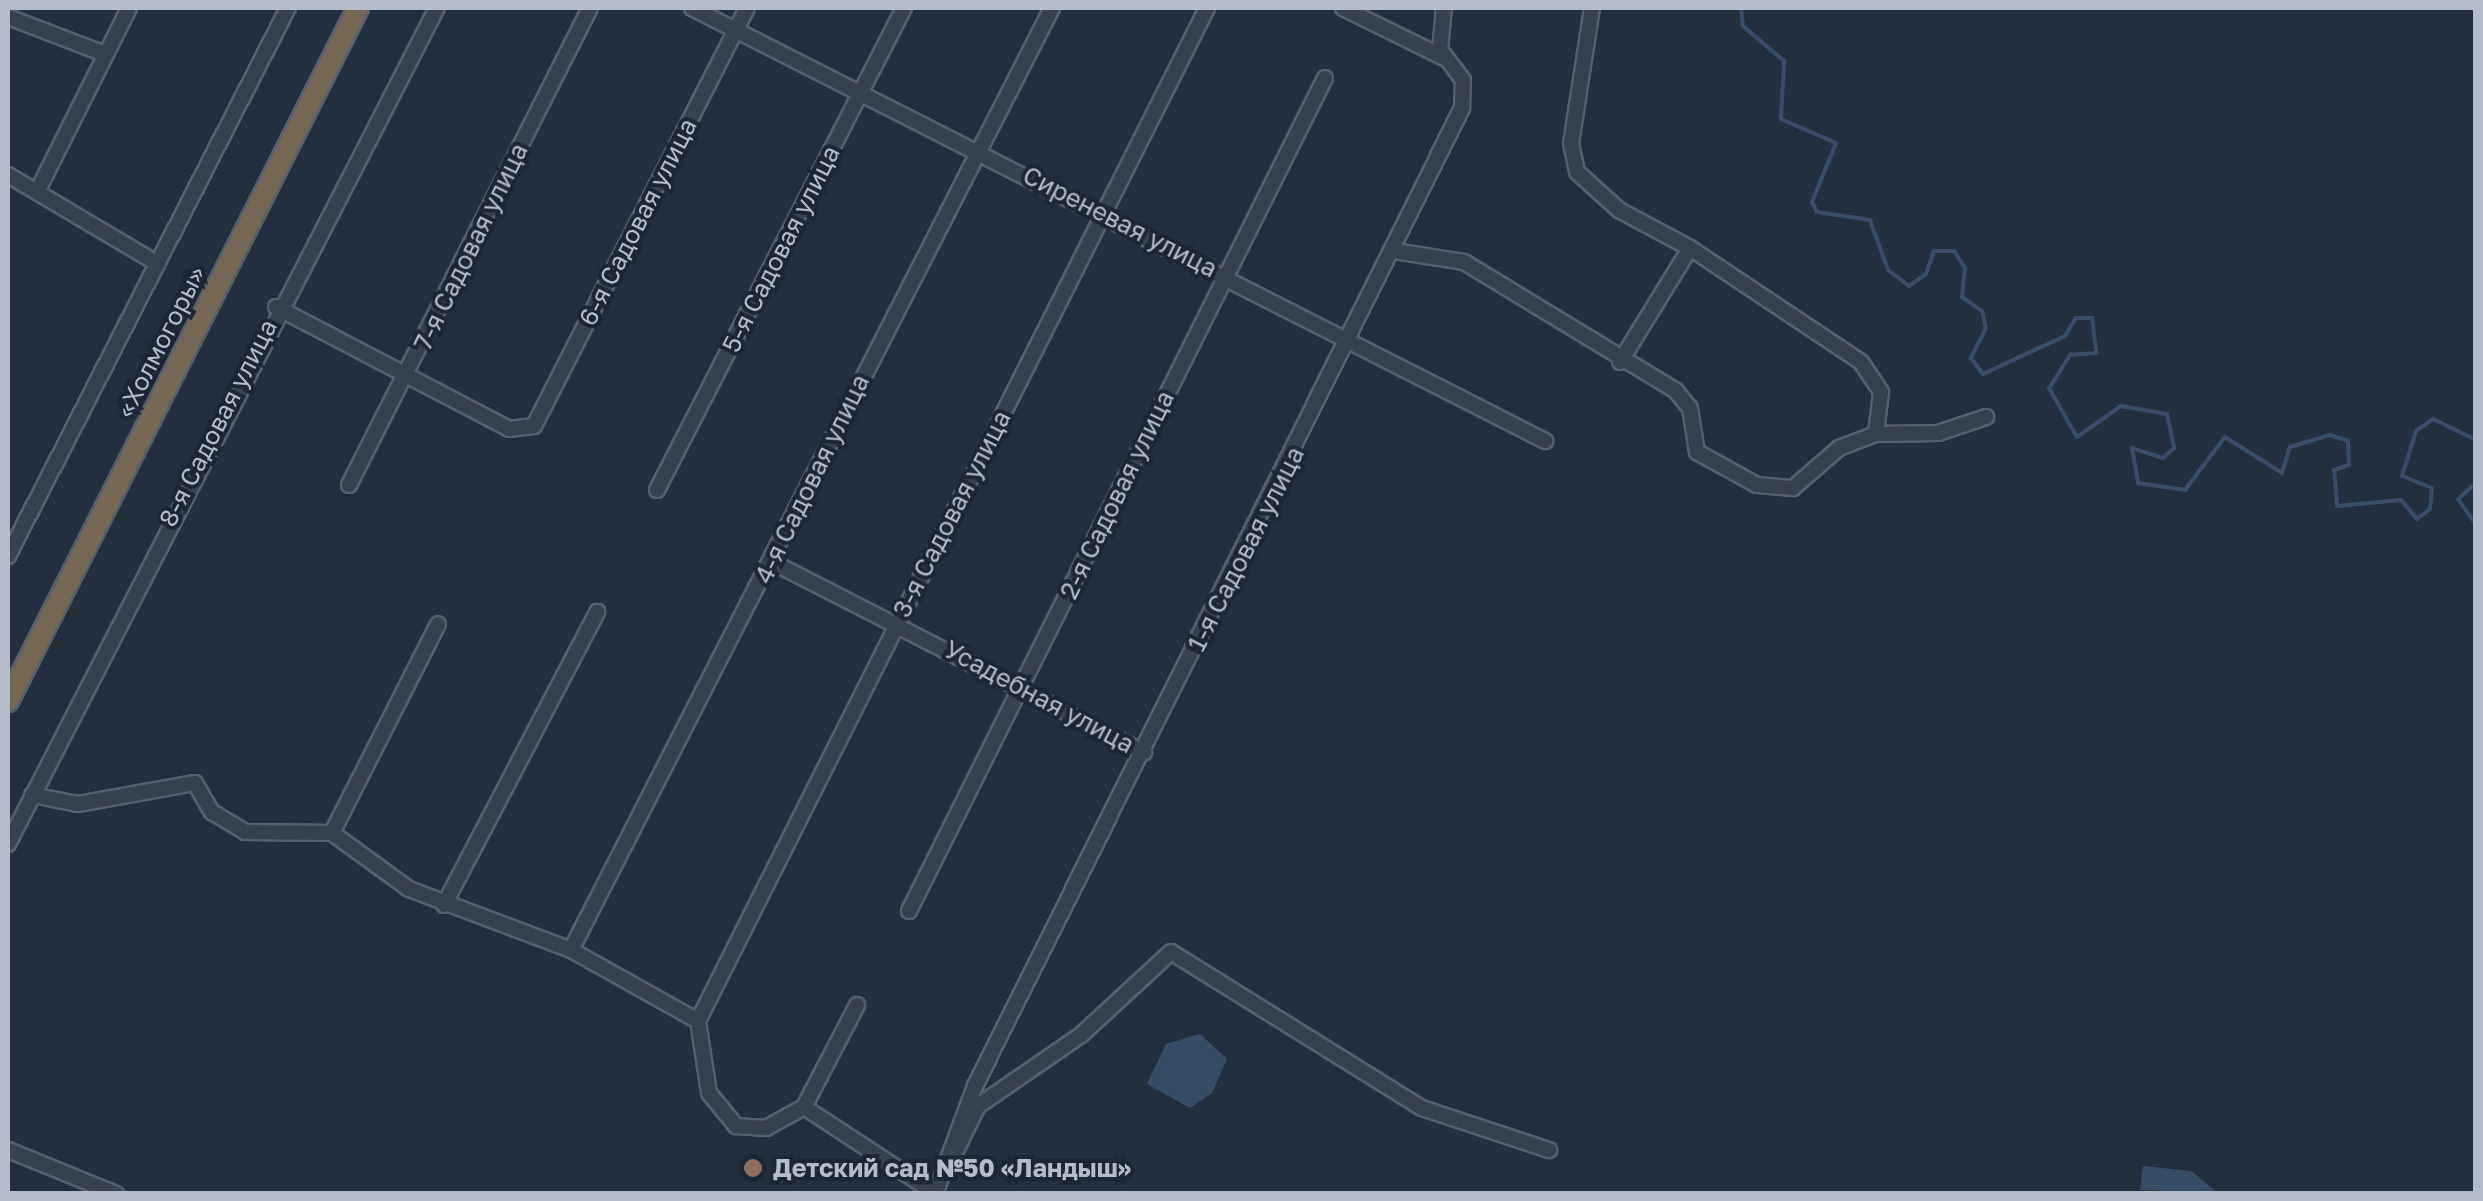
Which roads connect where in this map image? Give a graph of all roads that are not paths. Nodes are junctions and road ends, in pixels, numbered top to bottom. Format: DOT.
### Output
graph roads {
  1 [pos="129,8"];
  2 [pos="288,8"];
  3 [pos="358,8"];
  4 [pos="436,8"];
  5 [pos="590,8"];
  6 [pos="692,8"];
  7 [pos="747,8"];
  8 [pos="904,8"];
  9 [pos="1052,8"];
  10 [pos="1207,8"];
  11 [pos="1343,8"];
  12 [pos="1444,8"];
  13 [pos="1592,8"];
  14 [pos="8,17"];
  15 [pos="736,30"];
  16 [pos="105,54"];
  17 [pos="1444,58"];
  18 [pos="1325,78"];
  19 [pos="862,94"];
  20 [pos="982,152"];
  21 [pos="8,175"];
  22 [pos="37,192"];
  23 [pos="1103,214"];
  24 [pos="1690,248"];
  25 [pos="1394,251"];
  26 [pos="158,264"];
  27 [pos="1226,275"];
  28 [pos="276,307"];
  29 [pos="1348,341"];
  30 [pos="1620,362"];
  31 [pos="405,376"];
  32 [pos="1986,417"];
  33 [pos="1876,434"];
  34 [pos="1545,441"];
  35 [pos="349,485"];
  36 [pos="657,490"];
  37 [pos="8,556"];
  38 [pos="772,562"];
  39 [pos="597,612"];
  40 [pos="438,624"];
  41 [pos="896,624"];
  42 [pos="1022,686"];
  43 [pos="8,700"];
  44 [pos="1144,752"];
  45 [pos="32,795"];
  46 [pos="332,833"];
  47 [pos="8,844"];
  48 [pos="444,905"];
  49 [pos="909,911"];
  50 [pos="571,950"];
  51 [pos="857,1004"];
  52 [pos="698,1021"];
  53 [pos="975,1095"];
  54 [pos="804,1107"];
  55 [pos="8,1150"];
  56 [pos="1549,1150"];
  57 [pos="935,1193"];
  58 [pos="116,1194"];
  1 -- 16 [label="street"];
  2 -- 26 [label="street"];
  3 -- 43 [label="highway, «Холмогоры»"];
  4 -- 28 [label="street, 8-я Садовая улица"];
  5 -- 31 [label="street, 7-я Садовая улица"];
  6 -- 15 [label="street, Сиреневая улица"];
  7 -- 15 [label="street, 6-я Садовая улица"];
  8 -- 19 [label="street, 5-я Садовая улица"];
  9 -- 20 [label="street, 4-я Садовая улица"];
  10 -- 23 [label="street, 3-я Садовая улица"];
  11 -- 17 [label="street"];
  12 -- 17 [label="street, 1-я Садовая улица"];
  13 -- 24 [label="street"];
  14 -- 16 [label="street"];
  15 -- 19 [label="street, Сиреневая улица"];
  15 -- 31 [label="street, 6-я Садовая улица"];
  16 -- 22 [label="street"];
  17 -- 25 [label="street, 1-я Садовая улица"];
  18 -- 27 [label="street, 2-я Садовая улица"];
  19 -- 20 [label="street, Сиреневая улица"];
  19 -- 36 [label="street, 5-я Садовая улица"];
  20 -- 23 [label="street, Сиреневая улица"];
  20 -- 38 [label="street, 4-я Садовая улица"];
  21 -- 22 [label="street"];
  22 -- 26 [label="street"];
  23 -- 27 [label="street, Сиреневая улица"];
  23 -- 41 [label="street, 3-я Садовая улица"];
  24 -- 30 [label="street"];
  24 -- 33 [label="street"];
  25 -- 29 [label="street, 1-я Садовая улица"];
  25 -- 30 [label="street"];
  26 -- 37 [label="street"];
  27 -- 29 [label="street, Сиреневая улица"];
  27 -- 42 [label="street, 2-я Садовая улица"];
  28 -- 31 [label="street"];
  28 -- 45 [label="street, 8-я Садовая улица"];
  29 -- 34 [label="street, Сиреневая улица"];
  29 -- 44 [label="street, 1-я Садовая улица"];
  30 -- 33 [label="street"];
  31 -- 35 [label="street, 7-я Садовая улица"];
  32 -- 33 [label="street"];
  38 -- 41 [label="street, Усадебная улица"];
  38 -- 50 [label="street, 4-я Садовая улица"];
  39 -- 48 [label="street"];
  40 -- 46 [label="street"];
  41 -- 42 [label="street, Усадебная улица"];
  41 -- 52 [label="street, 3-я Садовая улица"];
  42 -- 44 [label="street, Усадебная улица"];
  42 -- 49 [label="street, 2-я Садовая улица"];
  44 -- 53 [label="street, 1-я Садовая улица"];
  45 -- 46 [label="street"];
  45 -- 47 [label="street, 8-я Садовая улица"];
  46 -- 48 [label="street"];
  48 -- 50 [label="street"];
  50 -- 52 [label="street"];
  51 -- 54 [label="street"];
  52 -- 54 [label="street"];
  53 -- 56 [label="street"];
  53 -- 57 [label="street, 1-я Садовая улица"];
  54 -- 57 [label="street"];
  55 -- 58 [label="street"];
}
